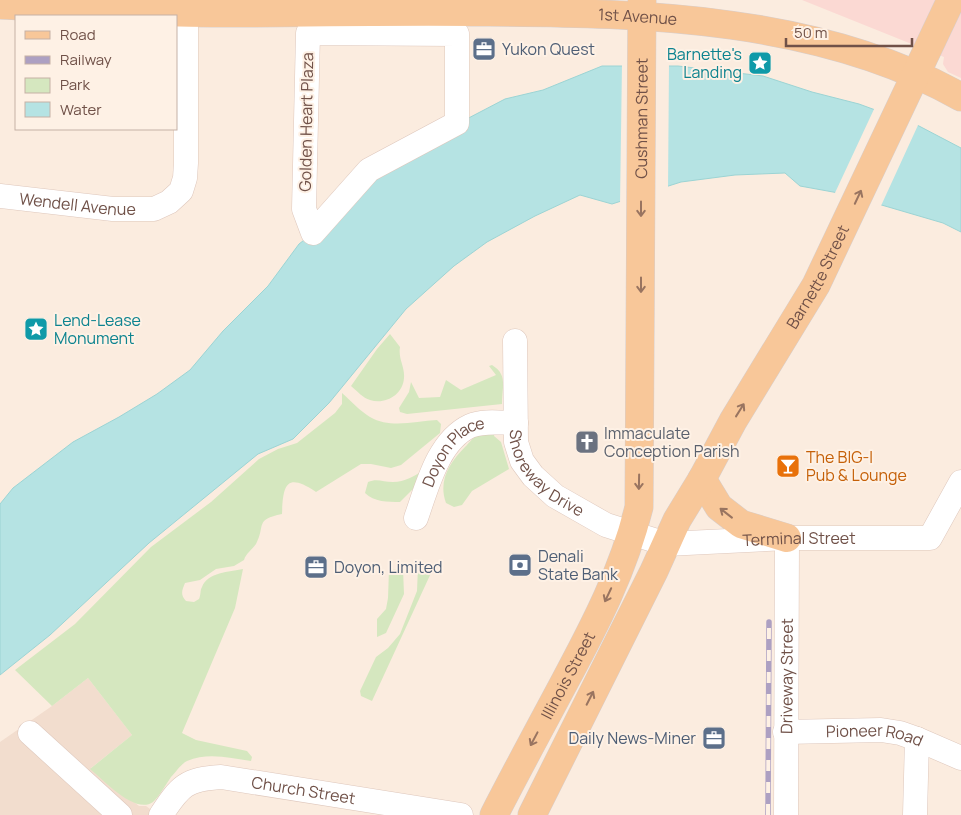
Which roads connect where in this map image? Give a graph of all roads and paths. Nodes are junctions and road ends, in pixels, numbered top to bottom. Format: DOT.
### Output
graph roads {
  1 [pos="951,0"];
  2 [pos="0,5"];
  3 [pos="186,7"];
  4 [pos="641,18"];
  5 [pos="916,74"];
  6 [pos="961,97"];
  7 [pos="457,123"];
  8 [pos="0,196"];
  9 [pos="515,341"];
  10 [pos="516,423"];
  11 [pos="702,479"];
  12 [pos="961,482"];
  13 [pos="416,518"];
  14 [pos="633,534"];
  15 [pos="787,538"];
  16 [pos="666,544"];
  17 [pos="785,732"];
  18 [pos="30,733"];
  19 [pos="917,739"];
  20 [pos="961,758"];
  21 [pos="120,815"];
  22 [pos="160,815"];
  23 [pos="461,815"];
  24 [pos="494,815"];
  25 [pos="532,815"];
  26 [pos="786,815"];
  27 [pos="915,815"];
  1 -- 5 [label="main road, Barnette Street"];
  2 -- 3 [label="main road, 1st Avenue"];
  3 -- 4 [label="main road, 1st Avenue"];
  3 -- 8 [label="street, Wendell Avenue"];
  4 -- 5 [label="main road, 1st Avenue"];
  4 -- 14 [label="main road, Cushman Street, one-way"];
  5 -- 6 [label="main road, 1st Avenue"];
  11 -- 5 [label="main road, Barnette Street, one-way"];
  7 -- 7 [label="street, Golden Heart Plaza"];
  9 -- 10 [label="street, Shoreway Drive"];
  10 -- 13 [label="street, Doyon Place"];
  10 -- 14 [label="street, Shoreway Drive"];
  15 -- 11 [label="main road, one-way"];
  11 -- 16 [label="main road, Barnette Street"];
  12 -- 15 [label="street, Terminal Street"];
  14 -- 16 [label="street, Shoreway Drive"];
  14 -- 24 [label="main road, Illinois Street, one-way"];
  15 -- 16 [label="street, Terminal Street"];
  15 -- 17 [label="street, Driveway Street"];
  25 -- 16 [label="main road, Illinois Street, one-way"];
  17 -- 19 [label="street, Pioneer Road"];
  17 -- 26 [label="street, Driveway Street"];
  18 -- 21 [label="street"];
  19 -- 20 [label="street, Pioneer Road"];
  19 -- 27 [label="street"];
  22 -- 23 [label="street, Church Street"];
}
